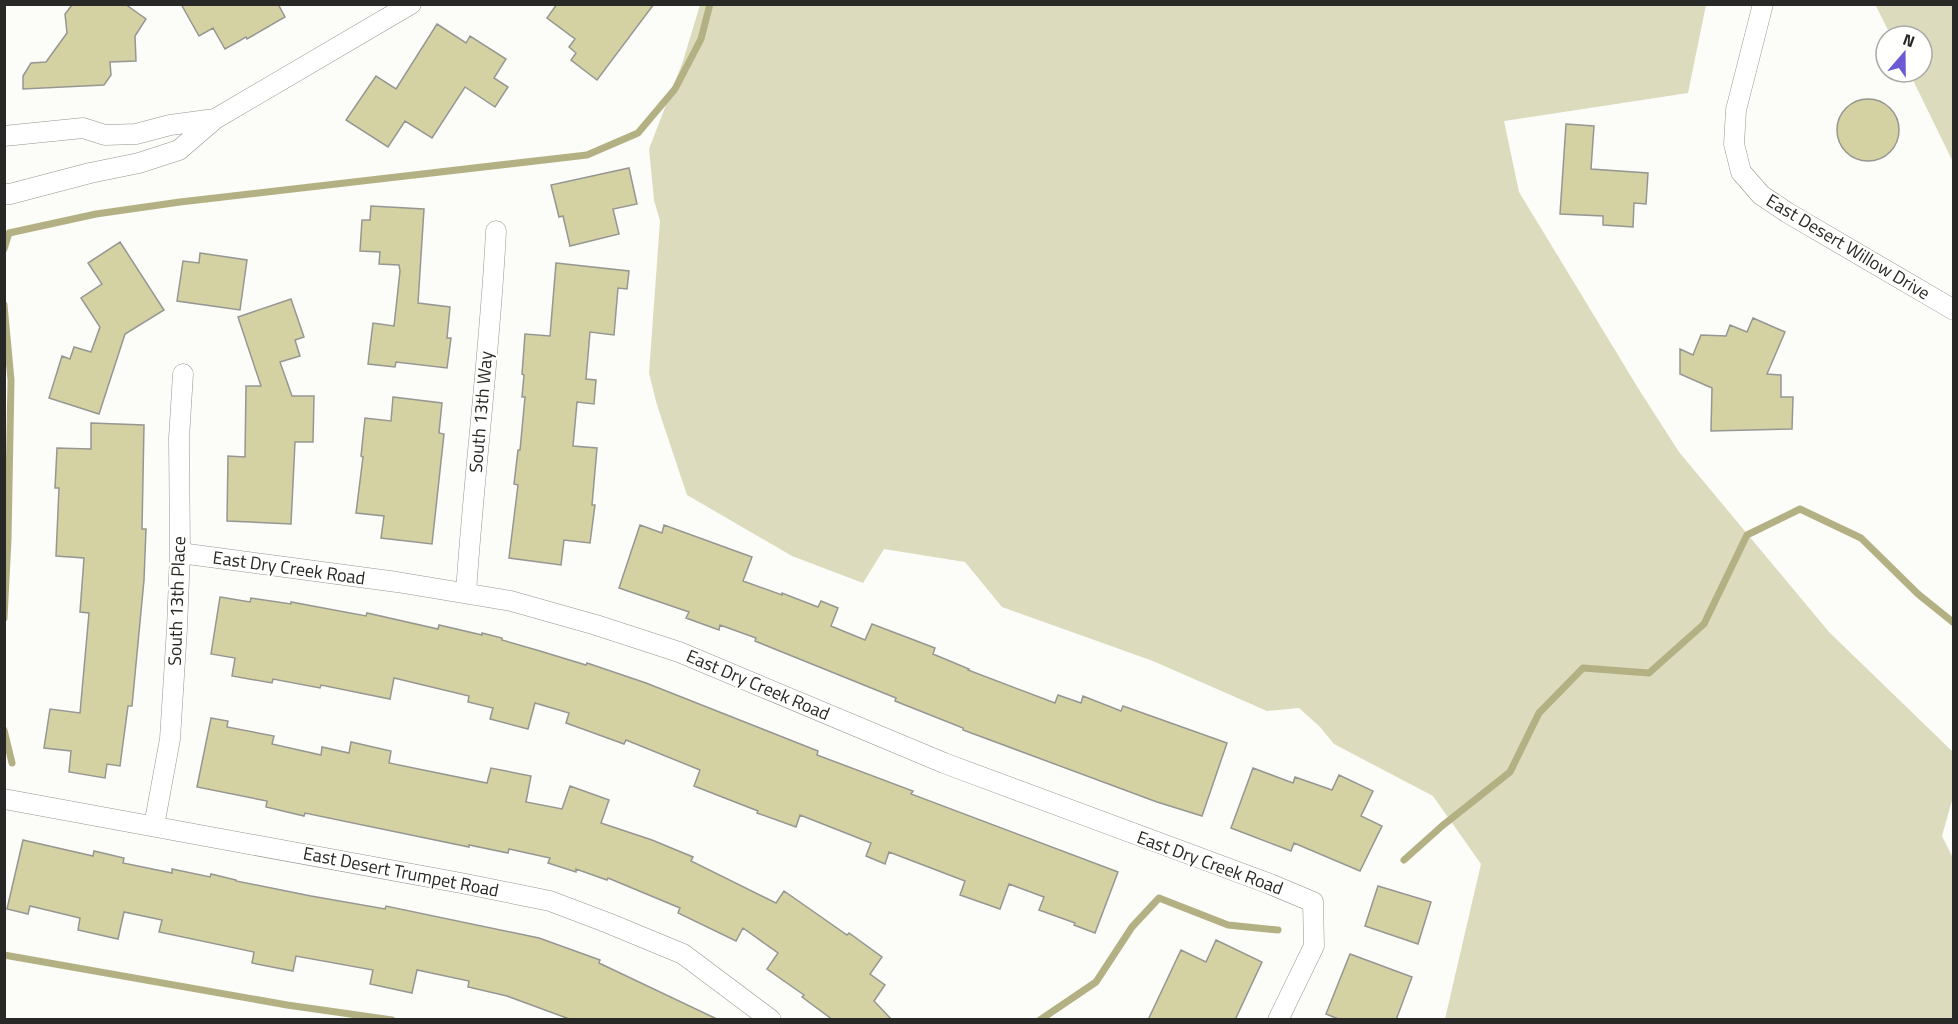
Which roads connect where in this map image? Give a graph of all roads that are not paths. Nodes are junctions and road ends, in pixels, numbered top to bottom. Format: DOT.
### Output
graph roads {
  1 [pos="411,4"];
  2 [pos="1764,4"];
  3 [pos="215,119"];
  4 [pos="4,136"];
  5 [pos="4,194"];
  6 [pos="496,231"];
  7 [pos="1953,310"];
  8 [pos="183,374"];
  9 [pos="180,553"];
  10 [pos="466,593"];
  11 [pos="4,799"];
  12 [pos="154,826"];
  13 [pos="771,1020"];
  14 [pos="1278,1020"];
  1 -- 3 [label="street"];
  2 -- 7 [label="street, East Desert Willow Drive"];
  3 -- 4 [label="street"];
  3 -- 5 [label="street"];
  6 -- 10 [label="street, South 13th Way"];
  8 -- 9 [label="street, South 13th Place"];
  9 -- 10 [label="street, East Dry Creek Road"];
  9 -- 12 [label="street, South 13th Place"];
  10 -- 14 [label="street, East Dry Creek Road"];
  11 -- 12 [label="street, East Desert Trumpet Road"];
  12 -- 13 [label="street, East Desert Trumpet Road"];
}
